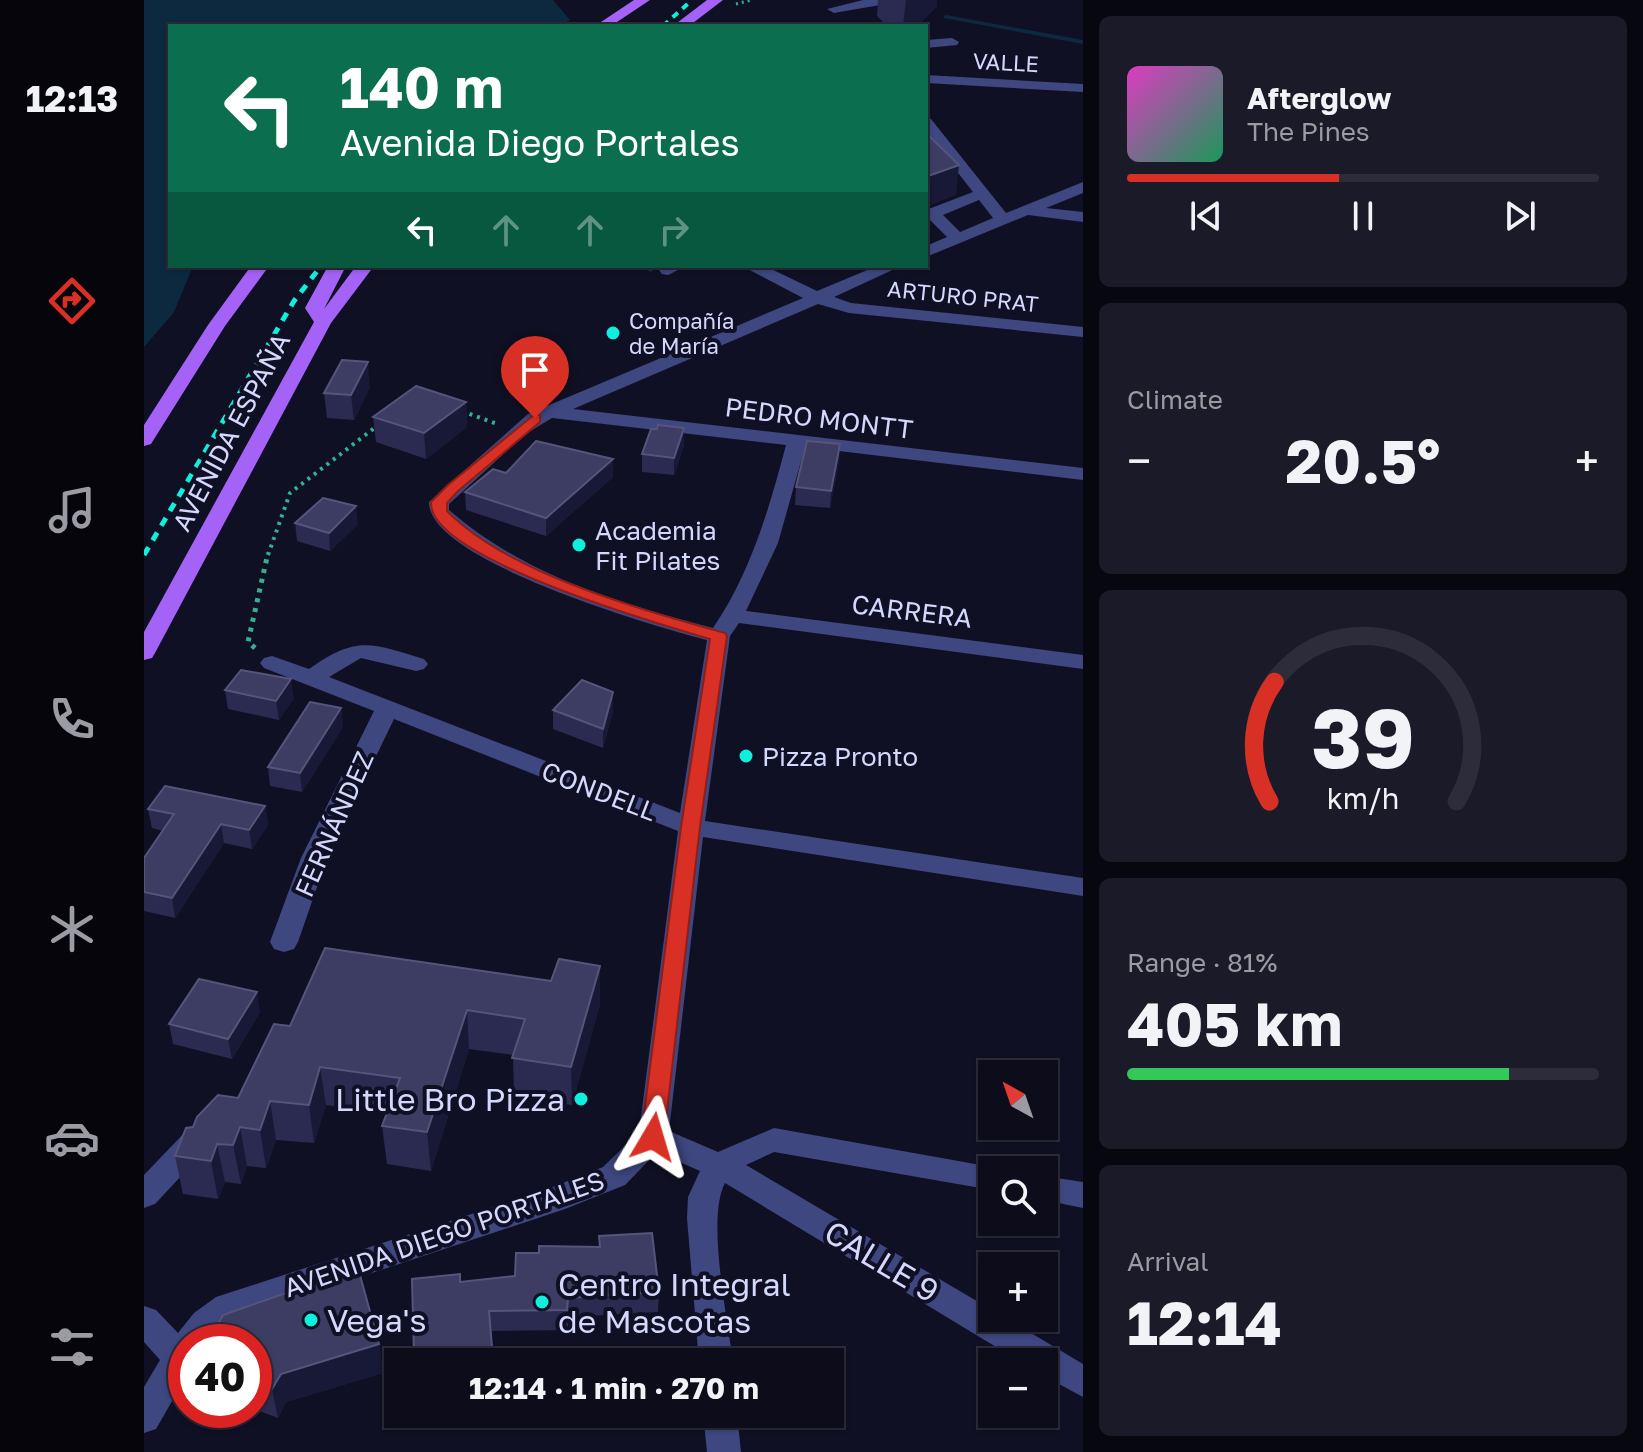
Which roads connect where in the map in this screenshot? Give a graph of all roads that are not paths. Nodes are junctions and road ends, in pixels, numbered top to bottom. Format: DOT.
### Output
graph roads {
  1 [pos="643,0"];
  2 [pos="716,0"];
  3 [pos="723,0"];
  4 [pos="886,0"];
  5 [pos="829,5"];
  6 [pos="605,24"];
  7 [pos="683,24"];
  8 [pos="700,24"];
  9 [pos="845,24"];
  10 [pos="952,42"];
  11 [pos="928,44"];
  12 [pos="928,79"];
  13 [pos="1083,88"];
  14 [pos="928,127"];
  15 [pos="1083,187"];
  16 [pos="984,193"];
  17 [pos="1024,211"];
  18 [pos="1083,217"];
  19 [pos="1003,220"];
  20 [pos="957,238"];
  21 [pos="928,251"];
  22 [pos="259,268"];
  23 [pos="336,268"];
  24 [pos="364,268"];
  25 [pos="755,268"];
  26 [pos="887,268"];
  27 [pos="815,297"];
  28 [pos="323,322"];
  29 [pos="1083,332"];
  30 [pos="550,412"];
  31 [pos="144,440"];
  32 [pos="796,443"];
  33 [pos="1083,474"];
  34 [pos="726,626"];
  35 [pos="144,653"];
  36 [pos="1083,662"];
  37 [pos="272,663"];
  38 [pos="416,664"];
  39 [pos="312,678"];
  40 [pos="387,708"];
  41 [pos="691,827"];
  42 [pos="1083,887"];
  43 [pos="284,942"];
  44 [pos="220,1115"];
  45 [pos="653,1137"];
  46 [pos="722,1167"];
  47 [pos="978,1176"];
  48 [pos="1058,1191"];
  49 [pos="144,1195"];
  50 [pos="1083,1195"];
  51 [pos="144,1320"];
  52 [pos="205,1324"];
  53 [pos="168,1337"];
  54 [pos="715,1348"];
  55 [pos="168,1378"];
  56 [pos="1083,1382"];
  57 [pos="144,1418"];
  58 [pos="721,1428"];
  59 [pos="724,1452"];
  1 -- 6 [label="main road"];
  2 -- 7 [label="main road"];
  3 -- 8 [label="main road"];
  4 -- 5 [label="street"];
  5 -- 9 [label="street"];
  10 -- 11 [label="street"];
  12 -- 13 [label="street, VALLE"];
  14 -- 16 [label="street"];
  15 -- 17 [label="street"];
  16 -- 19 [label="street"];
  16 -- 20 [label="street"];
  17 -- 18 [label="street"];
  17 -- 19 [label="street"];
  19 -- 20 [label="street"];
  20 -- 21 [label="street"];
  22 -- 31 [label="main road"];
  23 -- 28 [label="main road, AVENIDA ESPAÑA"];
  24 -- 28 [label="main road, AVENIDA ESPAÑA"];
  25 -- 27 [label="street, ARTURO PRAT"];
  26 -- 27 [label="street"];
  27 -- 29 [label="street, ARTURO PRAT"];
  27 -- 30 [label="street"];
  28 -- 35 [label="main road, AVENIDA ESPAÑA"];
  30 -- 32 [label="street, PEDRO MONTT"];
  30 -- 34 [label="street"];
  32 -- 33 [label="street, PEDRO MONTT"];
  32 -- 34 [label="street"];
  34 -- 36 [label="street, CARRERA"];
  34 -- 41 [label="street"];
  37 -- 39 [label="street, CONDELL"];
  38 -- 39 [label="street"];
  39 -- 40 [label="street, CONDELL"];
  40 -- 41 [label="street, CONDELL"];
  40 -- 43 [label="street, FERNÁNDEZ"];
  41 -- 42 [label="street, CONDELL"];
  41 -- 45 [label="street"];
  44 -- 49 [label="street"];
  45 -- 46 [label="street, CALLE 9"];
  45 -- 52 [label="street, AVENIDA DIEGO PORTALES"];
  46 -- 47 [label="street"];
  46 -- 54 [label="street"];
  46 -- 56 [label="street, CALLE 9"];
  48 -- 50 [label="street"];
  51 -- 53 [label="street"];
  55 -- 57 [label="street, AVENIDA DIEGO PORTALES"];
  58 -- 59 [label="street"];
}
